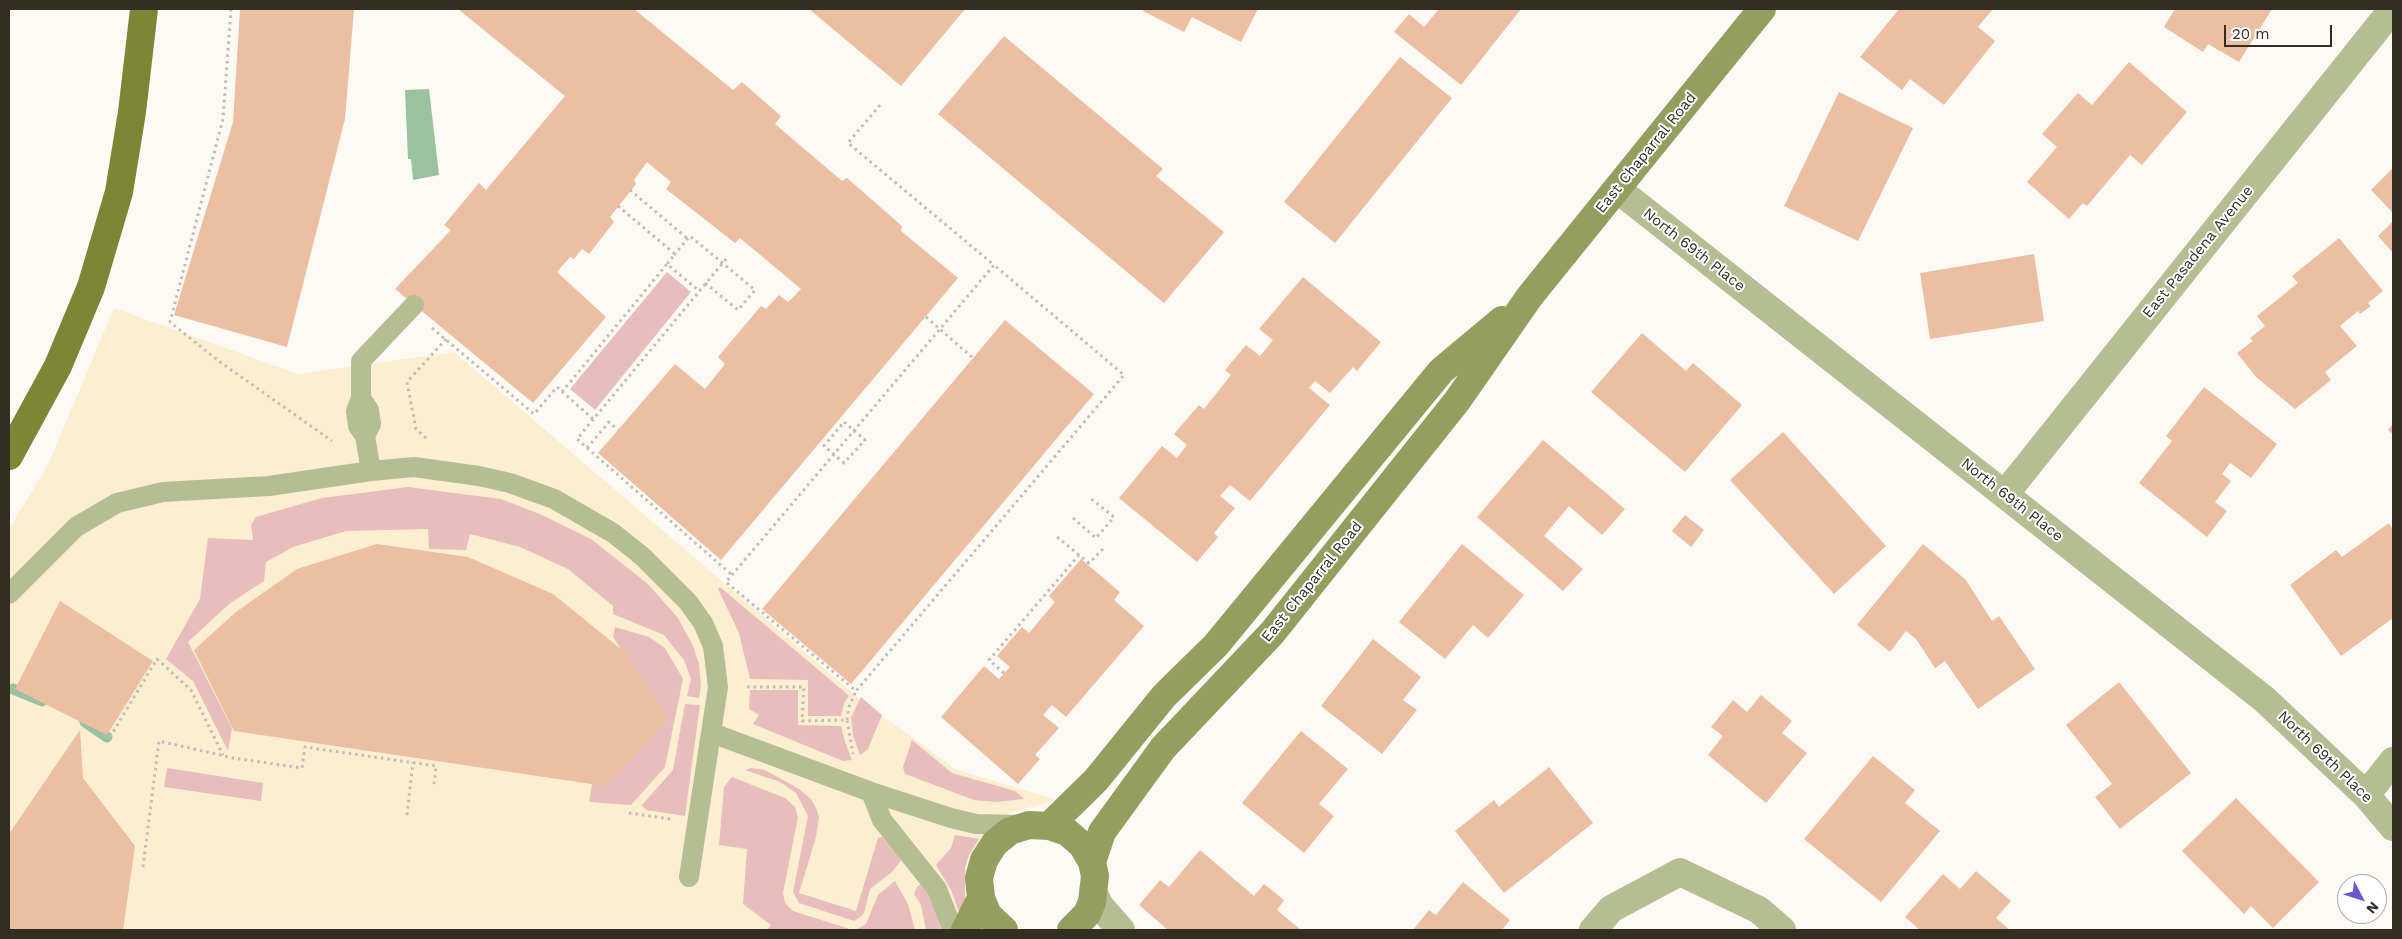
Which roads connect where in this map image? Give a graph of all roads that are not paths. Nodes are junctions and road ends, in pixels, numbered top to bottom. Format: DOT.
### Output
graph roads {
  1 [pos="144,9"];
  2 [pos="1762,9"];
  3 [pos="2390,10"];
  4 [pos="1617,189"];
  5 [pos="1530,296"];
  6 [pos="412,307"];
  7 [pos="9,456"];
  8 [pos="371,471"];
  9 [pos="2005,494"];
  10 [pos="9,594"];
  11 [pos="712,733"];
  12 [pos="2393,761"];
  13 [pos="871,792"];
  14 [pos="2366,795"];
  15 [pos="1039,825"];
  16 [pos="2393,827"];
  17 [pos="1092,862"];
  18 [pos="690,878"];
  19 [pos="1094,894"];
  20 [pos="981,898"];
  21 [pos="953,930"];
  22 [pos="965,930"];
  23 [pos="1004,930"];
  24 [pos="1071,930"];
  25 [pos="1121,930"];
  26 [pos="1593,930"];
  27 [pos="1782,930"];
  1 -- 7 [label="main road"];
  2 -- 4 [label="main road, East Chaparral Road"];
  3 -- 9 [label="street, East Pasadena Avenue"];
  4 -- 5 [label="main road, East Chaparral Road"];
  4 -- 9 [label="street, North 69th Place"];
  5 -- 15 [label="main road, East Chaparral Road"];
  5 -- 17 [label="main road, East Chaparral Road"];
  6 -- 8 [label="lane"];
  8 -- 10 [label="lane"];
  8 -- 11 [label="lane"];
  9 -- 14 [label="street, North 69th Place"];
  11 -- 13 [label="lane"];
  11 -- 18 [label="lane"];
  12 -- 14 [label="street"];
  13 -- 15 [label="lane"];
  13 -- 21 [label="lane"];
  14 -- 16 [label="street, North 69th Place"];
  15 -- 17 [label="main road"];
  15 -- 20 [label="main road"];
  17 -- 19 [label="main road"];
  19 -- 24 [label="main road"];
  19 -- 25 [label="street"];
  20 -- 22 [label="main road"];
  20 -- 23 [label="main road"];
  26 -- 27 [label="street"];
}
